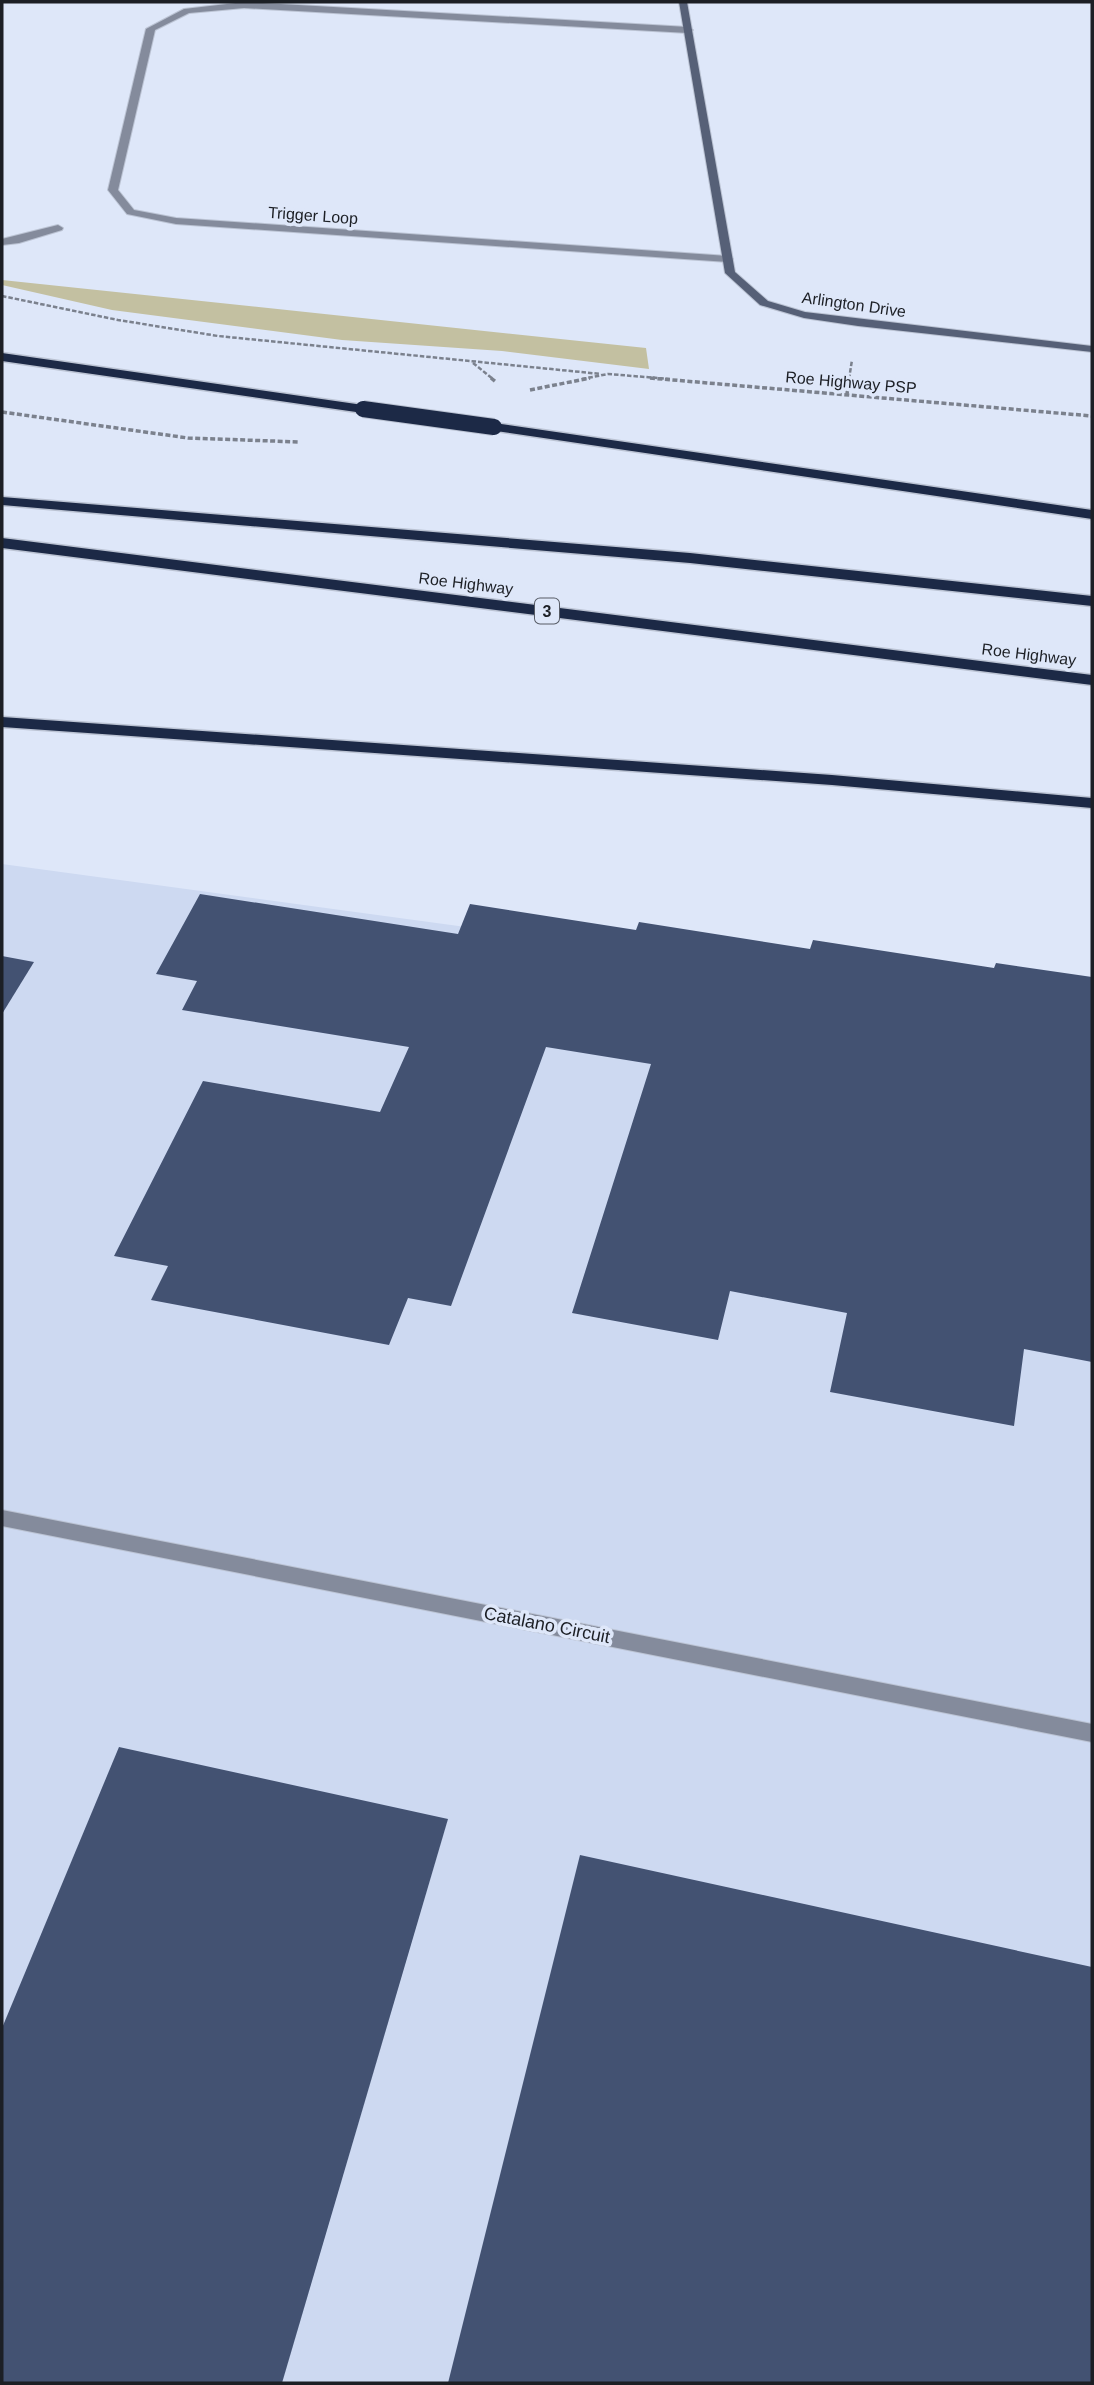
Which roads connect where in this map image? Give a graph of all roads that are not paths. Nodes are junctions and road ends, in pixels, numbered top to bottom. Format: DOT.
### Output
graph roads {
  1 [pos="683,2"];
  2 [pos="688,30"];
  3 [pos="58,228"];
  4 [pos="2,242"];
  5 [pos="728,259"];
  6 [pos="1092,349"];
  7 [pos="2,357"];
  8 [pos="2,501"];
  9 [pos="1092,515"];
  10 [pos="2,543"];
  11 [pos="1092,601"];
  12 [pos="1092,680"];
  13 [pos="2,722"];
  14 [pos="1092,803"];
  15 [pos="2,1518"];
  16 [pos="1092,1733"];
  1 -- 2 [label="street, Arlington Drive"];
  2 -- 5 [label="street, Arlington Drive"];
  2 -- 5 [label="street, Trigger Loop"];
  3 -- 4 [label="street"];
  5 -- 6 [label="street, Arlington Drive"];
  7 -- 9 [label="highway, bridge"];
  8 -- 11 [label="highway"];
  10 -- 12 [label="highway, Roe Highway / 3"];
  13 -- 14 [label="highway"];
  15 -- 16 [label="street, Catalano Circuit"];
}
